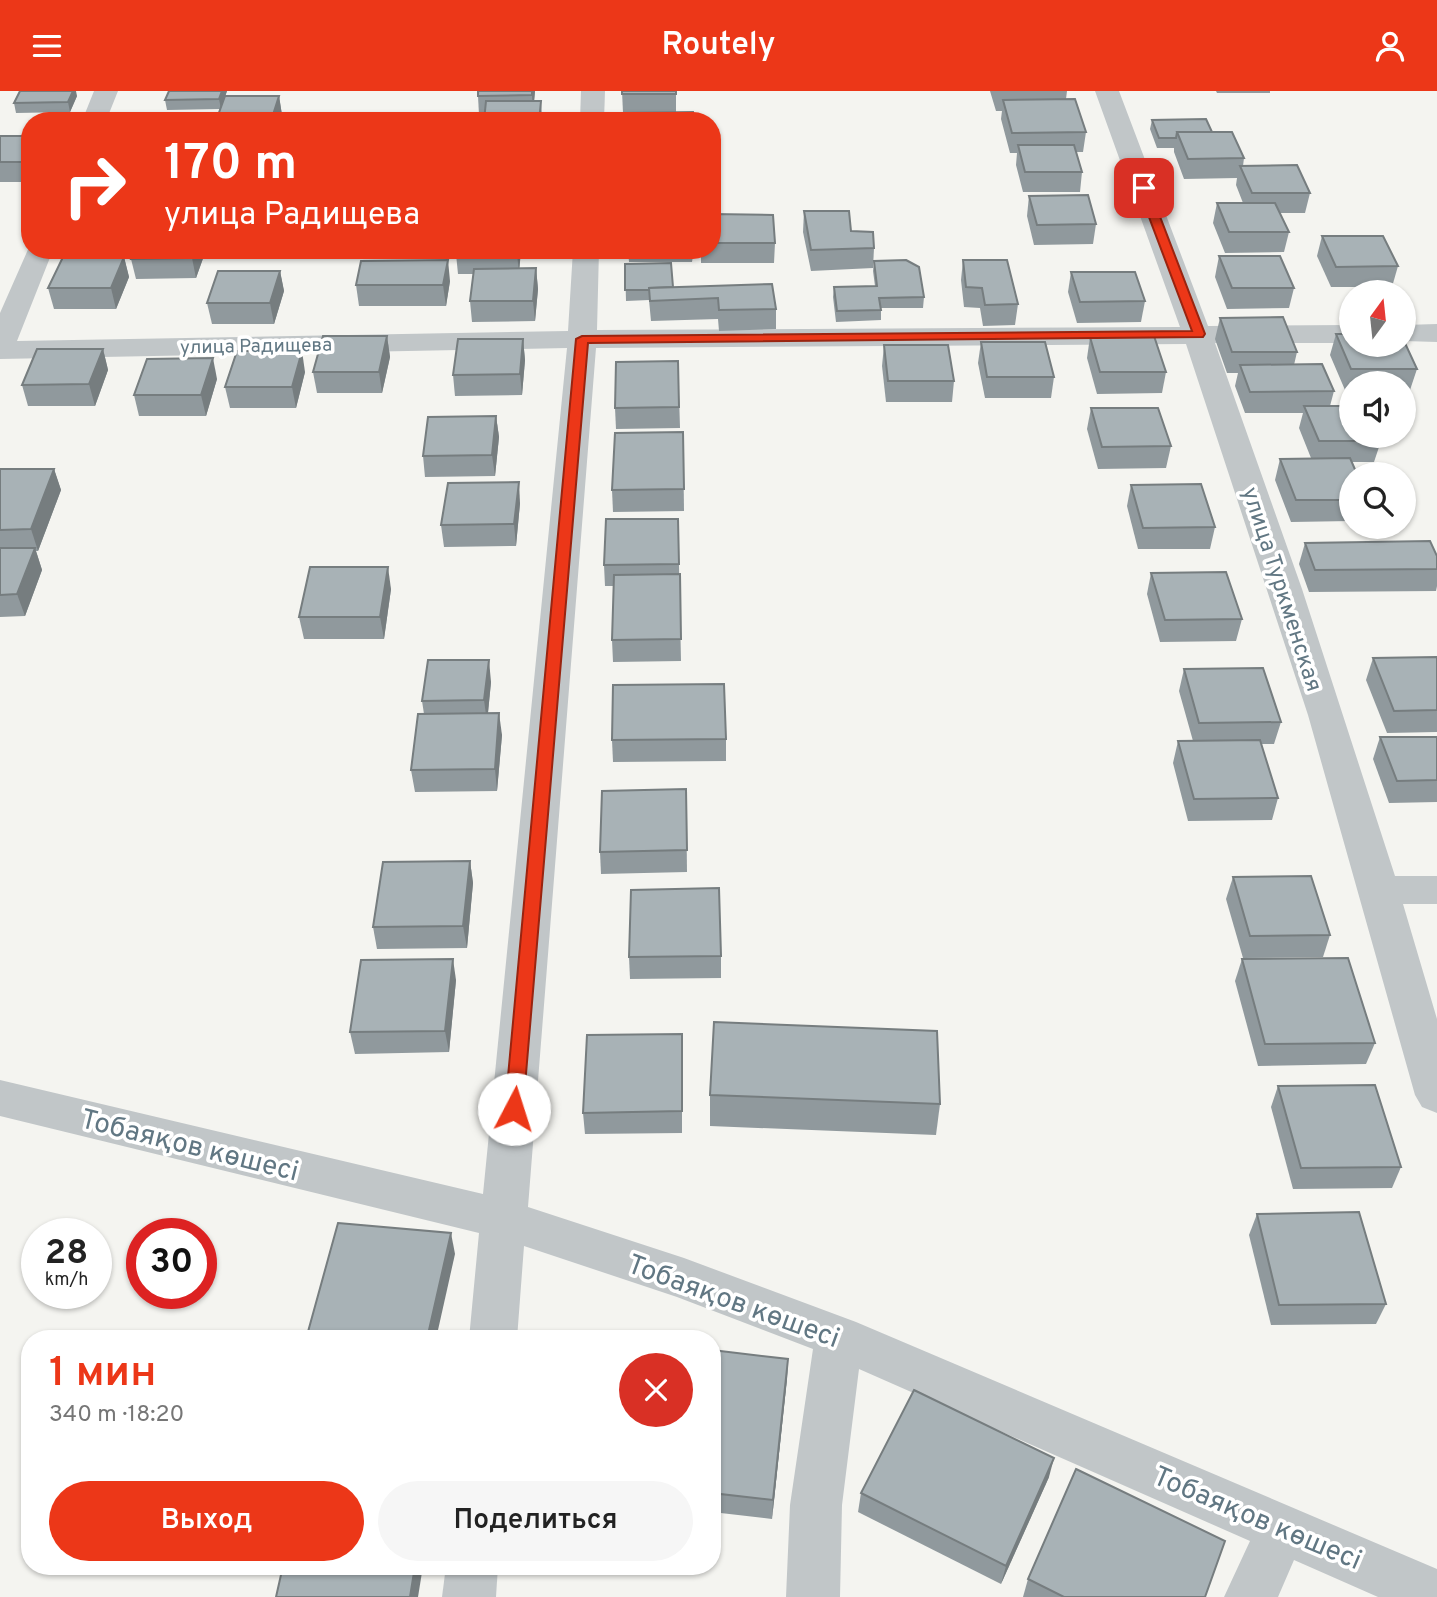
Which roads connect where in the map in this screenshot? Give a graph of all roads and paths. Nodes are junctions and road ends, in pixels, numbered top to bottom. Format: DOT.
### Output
graph roads {
  1 [pos="106,91"];
  2 [pos="593,91"];
  3 [pos="1107,91"];
  4 [pos="98,112"];
  5 [pos="592,112"];
  6 [pos="36,259"];
  7 [pos="586,259"];
  8 [pos="1416,333"];
  9 [pos="1437,333"];
  10 [pos="1199,334"];
  11 [pos="1339,334"];
  12 [pos="582,339"];
  13 [pos="0,349"];
  14 [pos="1382,890"];
  15 [pos="1437,890"];
  16 [pos="1437,1095"];
  17 [pos="0,1098"];
  18 [pos="504,1219"];
  19 [pos="494,1330"];
  20 [pos="839,1337"];
  21 [pos="1283,1527"];
  22 [pos="471,1575"];
  23 [pos="1437,1596"];
  24 [pos="469,1597"];
  25 [pos="813,1597"];
  26 [pos="1251,1597"];
  1 -- 4 [label="street"];
  2 -- 5 [label="street"];
  3 -- 10 [label="street, улица Туркменская"];
  6 -- 13 [label="street"];
  7 -- 12 [label="street"];
  8 -- 9 [label="street"];
  10 -- 11 [label="street, улица Радищева"];
  10 -- 12 [label="street, улица Радищева"];
  10 -- 14 [label="street, улица Туркменская"];
  12 -- 13 [label="street, улица Радищева"];
  12 -- 18 [label="street"];
  14 -- 15 [label="street"];
  14 -- 16 [label="street, улица Туркменская"];
  17 -- 18 [label="street, Тобаяқов көшесі"];
  18 -- 19 [label="street"];
  18 -- 20 [label="street, Тобаяқов көшесі"];
  20 -- 21 [label="street, Тобаяқов көшесі"];
  20 -- 25 [label="street"];
  21 -- 23 [label="street, Тобаяқов көшесі"];
  21 -- 26 [label="street"];
  22 -- 24 [label="street"];
}
